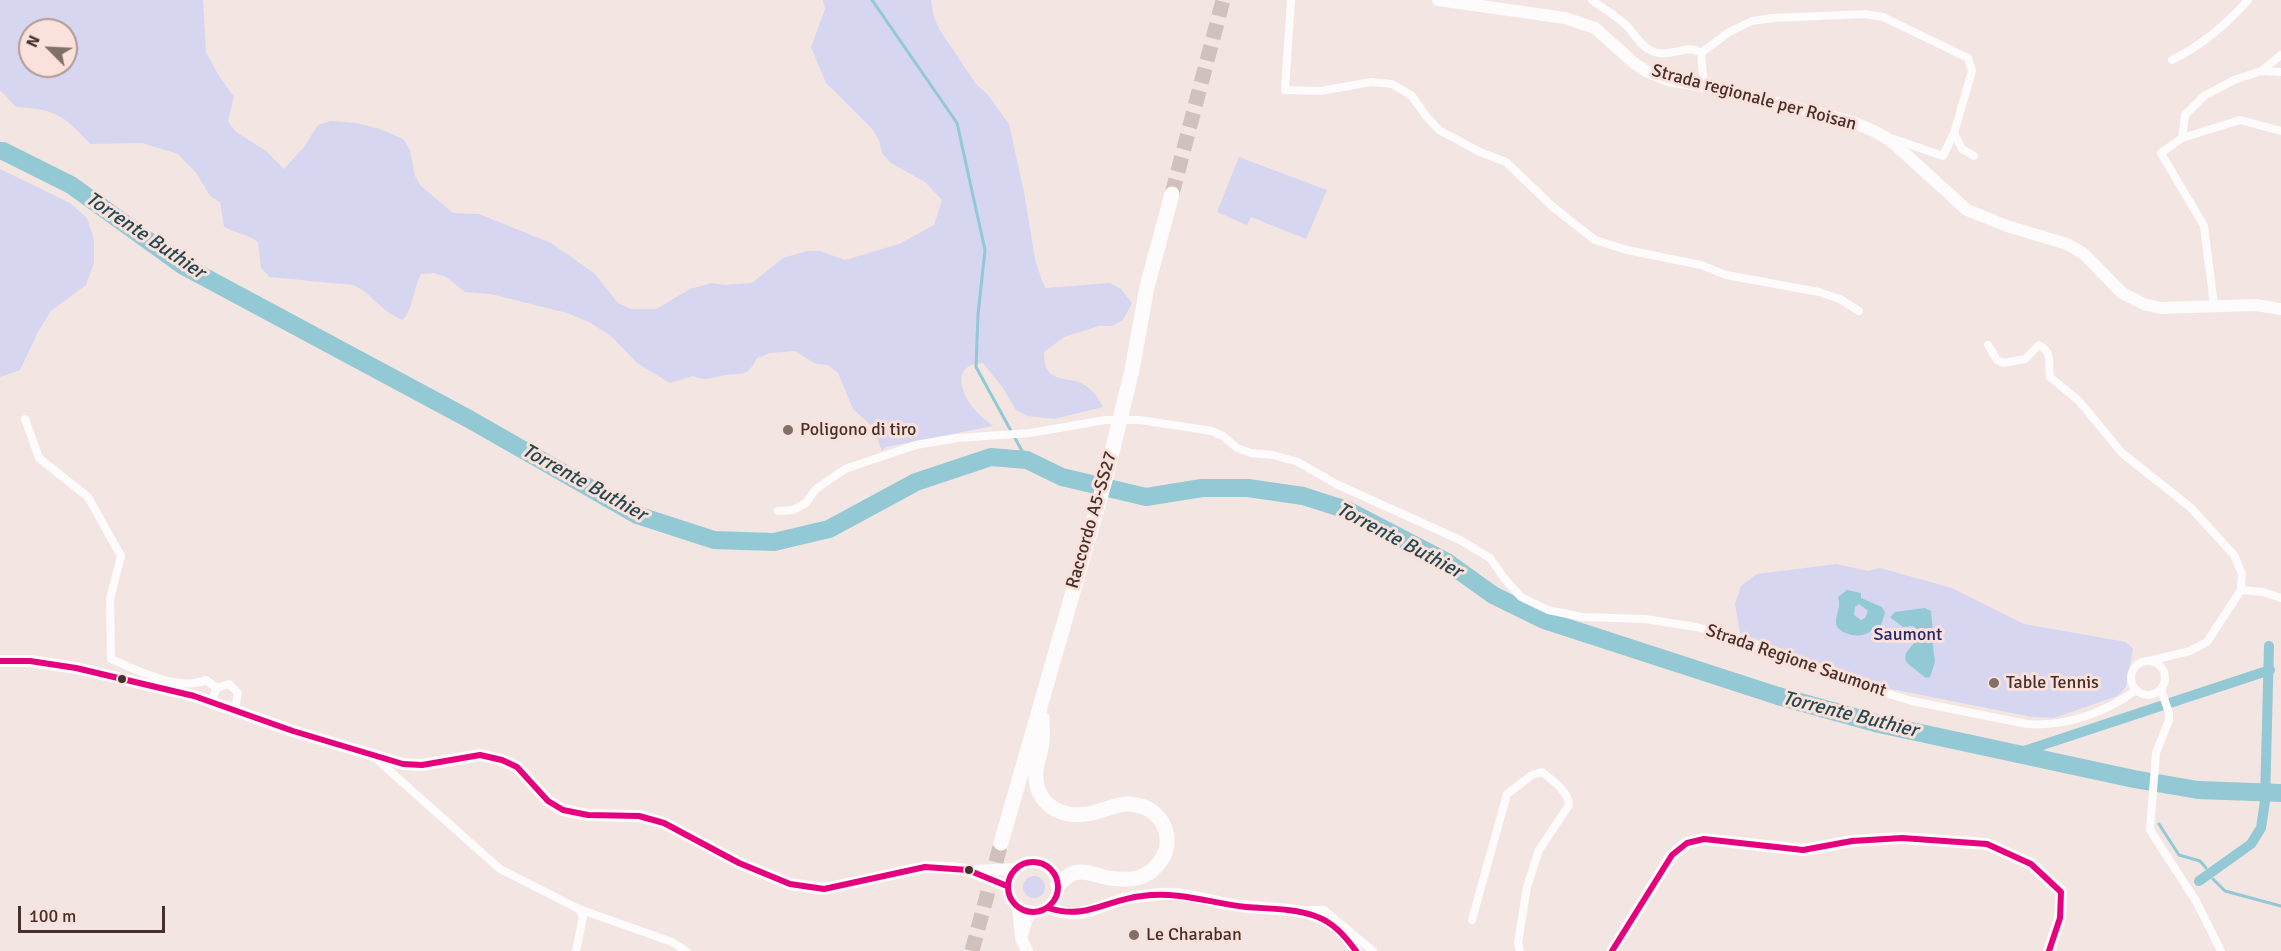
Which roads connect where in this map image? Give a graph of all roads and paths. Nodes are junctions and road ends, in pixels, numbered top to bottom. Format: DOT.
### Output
graph roads {
  1 [pos="1291,0"];
  2 [pos="1438,0"];
  3 [pos="1592,0"];
  4 [pos="2248,0"];
  5 [pos="1701,53"];
  6 [pos="2281,55"];
  7 [pos="2172,60"];
  8 [pos="2260,71"];
  9 [pos="2281,72"];
  10 [pos="1704,86"];
  11 [pos="2281,131"];
  12 [pos="1954,133"];
  13 [pos="2182,138"];
  14 [pos="1891,141"];
  15 [pos="1974,156"];
  16 [pos="1172,194"];
  17 [pos="2214,305"];
  18 [pos="2281,309"];
  19 [pos="1858,311"];
  20 [pos="1988,345"];
  21 [pos="25,419"];
  22 [pos="778,511"];
  23 [pos="2241,590"];
  24 [pos="2281,598"];
  25 [pos="0,661"];
  26 [pos="2149,661"];
  27 [pos="217,687"];
  28 [pos="2161,688"];
  29 [pos="2136,690"];
  30 [pos="211,701"];
  31 [pos="1041,703"];
  32 [pos="235,709"];
  33 [pos="374,756"];
  34 [pos="1001,843"];
  35 [pos="1015,869"];
  36 [pos="972,872"];
  37 [pos="1007,886"];
  38 [pos="1058,890"];
  39 [pos="1018,908"];
  40 [pos="1048,908"];
  41 [pos="579,909"];
  42 [pos="1299,910"];
  43 [pos="1088,911"];
  44 [pos="1032,913"];
  45 [pos="1472,920"];
  46 [pos="1021,938"];
  47 [pos="576,951"];
  48 [pos="686,951"];
  49 [pos="1027,951"];
  50 [pos="1356,951"];
  51 [pos="1373,951"];
  52 [pos="1520,951"];
  53 [pos="1612,951"];
  54 [pos="2049,951"];
  55 [pos="2221,951"];
  1 -- 19 [label="street"];
  2 -- 10 [label="main road, Strada regionale per Roisan"];
  3 -- 5 [label="street"];
  4 -- 7 [label="street"];
  5 -- 10 [label="street"];
  5 -- 12 [label="street"];
  6 -- 8 [label="street"];
  8 -- 9 [label="street"];
  8 -- 13 [label="street"];
  10 -- 14 [label="main road, Strada regionale per Roisan"];
  11 -- 13 [label="street"];
  12 -- 14 [label="street"];
  12 -- 15 [label="street"];
  13 -- 17 [label="street"];
  14 -- 17 [label="main road, Strada regionale per Roisan"];
  16 -- 31 [label="highway, Raccordo A5-SS27"];
  17 -- 18 [label="main road, Strada regionale per Roisan"];
  20 -- 23 [label="street"];
  21 -- 27 [label="street"];
  22 -- 29 [label="street, Strada Regione Saumont"];
  23 -- 24 [label="street"];
  23 -- 26 [label="street"];
  25 -- 30 [label="main road"];
  26 -- 28 [label="street"];
  26 -- 29 [label="street"];
  27 -- 30 [label="street"];
  27 -- 32 [label="street"];
  28 -- 29 [label="street"];
  28 -- 55 [label="street"];
  30 -- 32 [label="main road"];
  31 -- 34 [label="highway, Raccordo A5-SS27"];
  31 -- 38 [label="highway"];
  32 -- 33 [label="main road"];
  33 -- 36 [label="main road"];
  33 -- 41 [label="street"];
  35 -- 36 [label="main road"];
  35 -- 37 [label="main road"];
  35 -- 38 [label="main road"];
  36 -- 37 [label="main road"];
  37 -- 39 [label="main road"];
  38 -- 40 [label="main road"];
  38 -- 43 [label="main road"];
  39 -- 44 [label="main road"];
  39 -- 46 [label="main road"];
  40 -- 43 [label="main road"];
  40 -- 44 [label="main road"];
  41 -- 47 [label="street"];
  41 -- 48 [label="street"];
  42 -- 43 [label="main road"];
  42 -- 50 [label="main road"];
  42 -- 51 [label="street"];
  44 -- 46 [label="main road"];
  45 -- 52 [label="street"];
  46 -- 49 [label="main road"];
  53 -- 54 [label="main road"];
}
